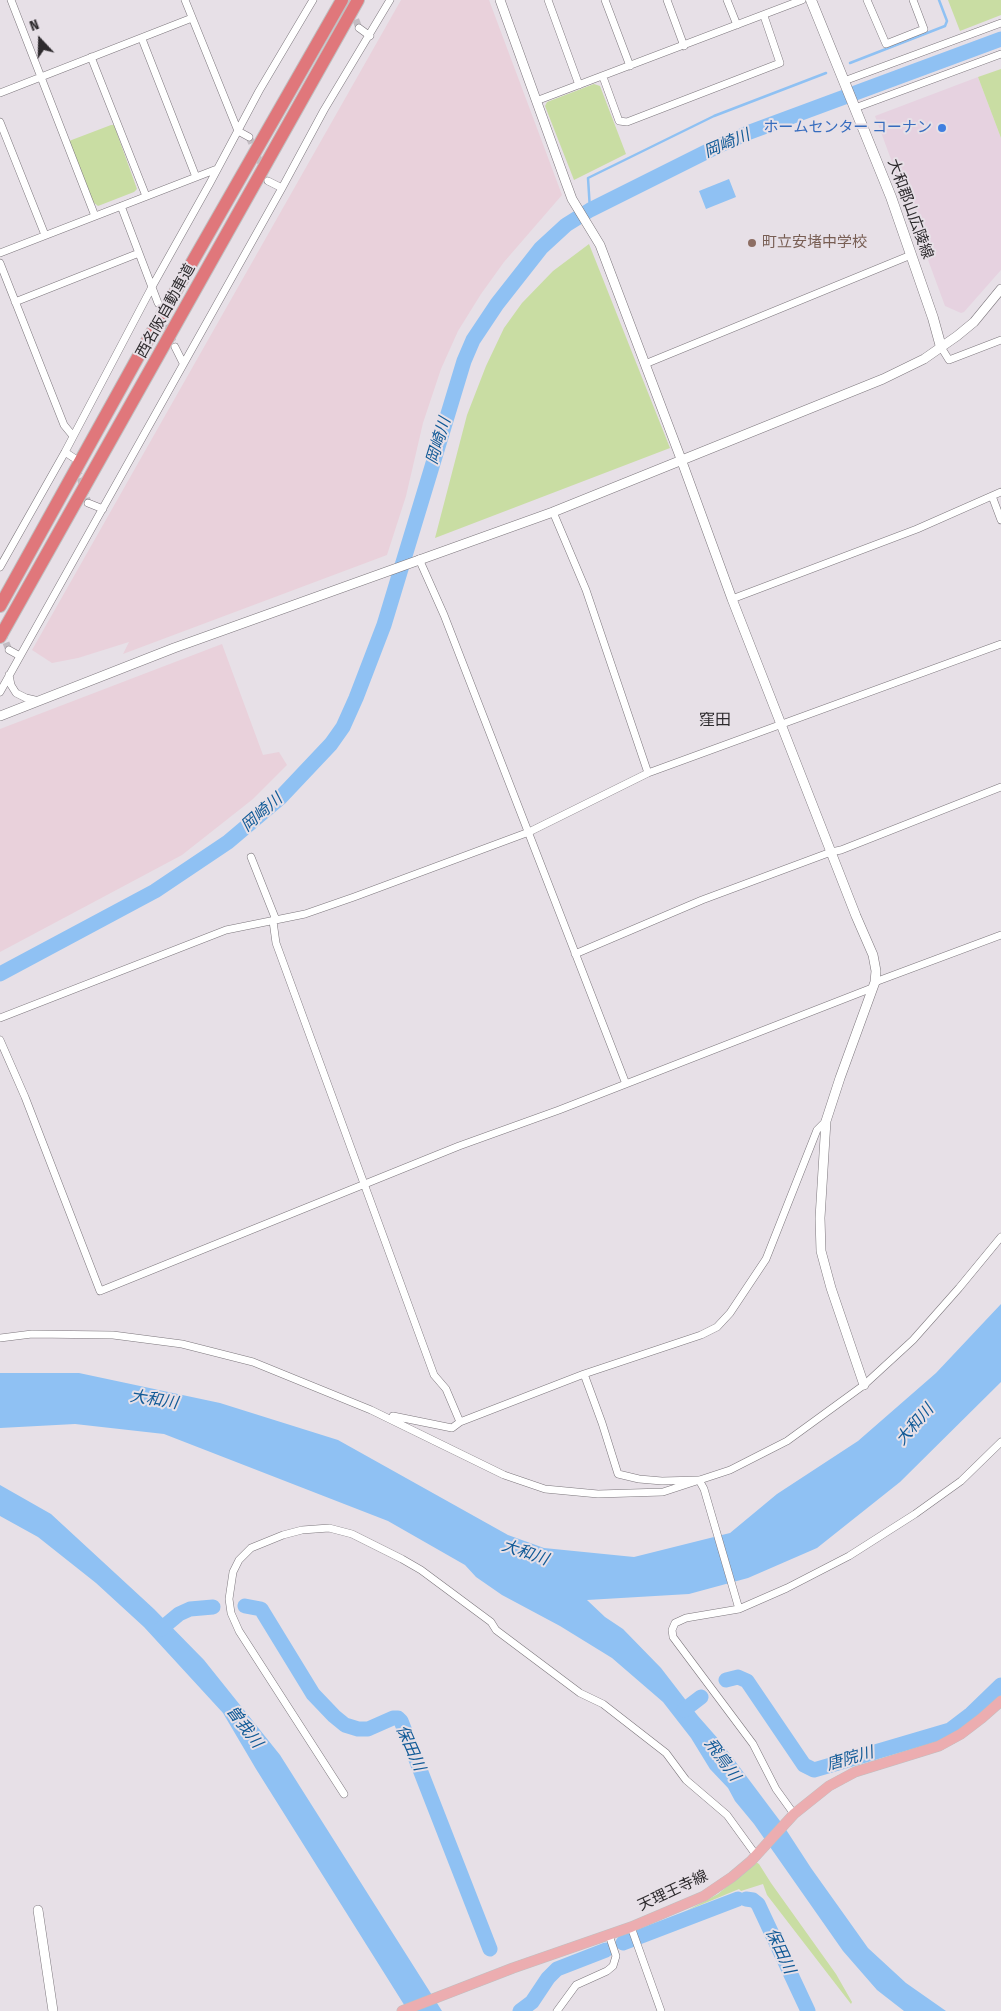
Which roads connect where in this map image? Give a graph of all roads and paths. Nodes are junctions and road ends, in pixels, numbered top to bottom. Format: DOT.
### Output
graph roads {
  1 [pos="11,0"];
  2 [pos="185,0"];
  3 [pos="313,0"];
  4 [pos="342,0"];
  5 [pos="358,0"];
  6 [pos="390,0"];
  7 [pos="500,0"];
  8 [pos="548,0"];
  9 [pos="605,0"];
  10 [pos="667,0"];
  11 [pos="727,0"];
  12 [pos="802,0"];
  13 [pos="811,0"];
  14 [pos="867,0"];
  15 [pos="913,0"];
  16 [pos="764,16"];
  17 [pos="192,18"];
  18 [pos="1001,23"];
  19 [pos="737,25"];
  20 [pos="359,28"];
  21 [pos="370,36"];
  22 [pos="142,39"];
  23 [pos="684,46"];
  24 [pos="1001,54"];
  25 [pos="91,57"];
  26 [pos="630,66"];
  27 [pos="40,76"];
  28 [pos="603,77"];
  29 [pos="844,81"];
  30 [pos="580,85"];
  31 [pos="0,93"];
  32 [pos="536,101"];
  33 [pos="854,108"];
  34 [pos="0,122"];
  35 [pos="238,131"];
  36 [pos="249,137"];
  37 [pos="218,169"];
  38 [pos="196,177"];
  39 [pos="268,181"];
  40 [pos="282,188"];
  41 [pos="146,196"];
  42 [pos="121,206"];
  43 [pos="95,216"];
  44 [pos="45,235"];
  45 [pos="0,252"];
  46 [pos="138,253"];
  47 [pos="912,255"];
  48 [pos="0,262"];
  49 [pos="153,285"];
  50 [pos="1001,289"];
  51 [pos="15,302"];
  52 [pos="158,303"];
  53 [pos="1001,340"];
  54 [pos="175,347"];
  55 [pos="941,347"];
  56 [pos="183,363"];
  57 [pos="646,364"];
  58 [pos="73,436"];
  59 [pos="65,452"];
  60 [pos="74,458"];
  61 [pos="681,459"];
  62 [pos="1001,492"];
  63 [pos="992,496"];
  64 [pos="88,503"];
  65 [pos="103,509"];
  66 [pos="553,512"];
  67 [pos="1001,520"];
  68 [pos="419,559"];
  69 [pos="0,567"];
  70 [pos="732,599"];
  71 [pos="0,606"];
  72 [pos="0,637"];
  73 [pos="1001,644"];
  74 [pos="9,650"];
  75 [pos="20,656"];
  76 [pos="9,675"];
  77 [pos="0,692"];
  78 [pos="39,700"];
  79 [pos="0,716"];
  80 [pos="781,726"];
  81 [pos="648,773"];
  82 [pos="1001,787"];
  83 [pos="528,832"];
  84 [pos="831,852"];
  85 [pos="251,857"];
  86 [pos="275,921"];
  87 [pos="1001,935"];
  88 [pos="576,954"];
  89 [pos="874,985"];
  90 [pos="0,1018"];
  91 [pos="0,1040"];
  92 [pos="626,1084"];
  93 [pos="826,1121"];
  94 [pos="363,1186"];
  95 [pos="1001,1237"];
  96 [pos="0,1338"];
  97 [pos="584,1374"];
  98 [pos="864,1385"];
  99 [pos="371,1410"];
  100 [pos="460,1422"];
  101 [pos="1001,1442"];
  102 [pos="699,1480"];
  103 [pos="739,1609"];
  104 [pos="1001,1701"];
  105 [pos="344,1794"];
  106 [pos="793,1815"];
  107 [pos="757,1854"];
  108 [pos="38,1910"];
  109 [pos="631,1928"];
  110 [pos="609,1935"];
  111 [pos="53,2011"];
  112 [pos="402,2011"];
  113 [pos="557,2011"];
  114 [pos="661,2011"];
  1 -- 27 [label="street"];
  2 -- 17 [label="street"];
  3 -- 35 [label="street"];
  4 -- 71 [label="highway, 西名阪自動車道"];
  5 -- 72 [label="highway, 西名阪自動車道"];
  6 -- 21 [label="street"];
  7 -- 32 [label="street"];
  8 -- 30 [label="street"];
  9 -- 26 [label="street"];
  10 -- 23 [label="street"];
  11 -- 19 [label="street"];
  12 -- 16 [label="street"];
  13 -- 29 [label="main road, 大和郡山広陵線"];
  14 -- 15 [label="street"];
  16 -- 19 [label="street"];
  16 -- 28 [label="street"];
  17 -- 22 [label="street"];
  17 -- 35 [label="street"];
  18 -- 29 [label="street"];
  19 -- 23 [label="street"];
  20 -- 21 [label="street"];
  21 -- 40 [label="street"];
  22 -- 25 [label="street"];
  22 -- 38 [label="street"];
  23 -- 26 [label="street"];
  24 -- 33 [label="street"];
  25 -- 27 [label="street"];
  25 -- 41 [label="street"];
  26 -- 28 [label="street"];
  27 -- 31 [label="street"];
  27 -- 43 [label="street"];
  28 -- 30 [label="street"];
  29 -- 33 [label="main road, 大和郡山広陵線"];
  30 -- 32 [label="street"];
  32 -- 57 [label="street"];
  33 -- 47 [label="main road, 大和郡山広陵線"];
  34 -- 44 [label="street"];
  35 -- 36 [label="street"];
  35 -- 37 [label="street"];
  37 -- 38 [label="street"];
  37 -- 49 [label="street"];
  38 -- 41 [label="street"];
  39 -- 40 [label="street"];
  40 -- 56 [label="street"];
  41 -- 42 [label="street"];
  42 -- 43 [label="street"];
  42 -- 46 [label="street"];
  43 -- 44 [label="street"];
  44 -- 45 [label="street"];
  46 -- 49 [label="street"];
  46 -- 51 [label="street"];
  47 -- 55 [label="main road, 大和郡山広陵線"];
  47 -- 57 [label="street"];
  48 -- 51 [label="street"];
  49 -- 52 [label="street"];
  49 -- 58 [label="street"];
  50 -- 55 [label="street"];
  51 -- 58 [label="street"];
  53 -- 55 [label="street"];
  54 -- 56 [label="street"];
  55 -- 61 [label="street"];
  56 -- 65 [label="street"];
  57 -- 61 [label="street"];
  58 -- 59 [label="street"];
  59 -- 60 [label="street"];
  59 -- 69 [label="street"];
  61 -- 66 [label="street"];
  61 -- 70 [label="street"];
  62 -- 63 [label="street"];
  63 -- 67 [label="street"];
  63 -- 70 [label="street"];
  64 -- 65 [label="street"];
  65 -- 75 [label="street"];
  66 -- 68 [label="street"];
  66 -- 81 [label="street"];
  68 -- 78 [label="street"];
  68 -- 83 [label="street"];
  70 -- 80 [label="street"];
  73 -- 80 [label="street"];
  74 -- 75 [label="street"];
  75 -- 76 [label="street"];
  76 -- 77 [label="street"];
  76 -- 78 [label="street"];
  78 -- 79 [label="street"];
  80 -- 81 [label="street"];
  80 -- 84 [label="street"];
  81 -- 83 [label="street"];
  82 -- 84 [label="street"];
  83 -- 86 [label="street"];
  83 -- 88 [label="street"];
  84 -- 88 [label="street"];
  84 -- 89 [label="street"];
  85 -- 86 [label="street"];
  86 -- 90 [label="street"];
  86 -- 94 [label="street"];
  87 -- 89 [label="street"];
  88 -- 92 [label="street"];
  89 -- 92 [label="street"];
  89 -- 93 [label="street"];
  91 -- 94 [label="street"];
  92 -- 94 [label="street"];
  93 -- 97 [label="street"];
  93 -- 98 [label="street"];
  94 -- 100 [label="street"];
  95 -- 98 [label="street"];
  96 -- 99 [label="street"];
  97 -- 100 [label="street"];
  97 -- 102 [label="street"];
  98 -- 102 [label="street"];
  99 -- 100 [label="street"];
  99 -- 102 [label="street"];
  101 -- 103 [label="street"];
  102 -- 103 [label="street"];
  103 -- 106 [label="street"];
  104 -- 106 [label="main road, 天理王寺線"];
  105 -- 107 [label="street"];
  106 -- 107 [label="main road, 天理王寺線"];
  107 -- 109 [label="main road, 天理王寺線"];
  108 -- 111 [label="street"];
  109 -- 110 [label="main road, 天理王寺線"];
  109 -- 114 [label="street"];
  110 -- 112 [label="main road, 天理王寺線"];
  110 -- 113 [label="street"];
}
